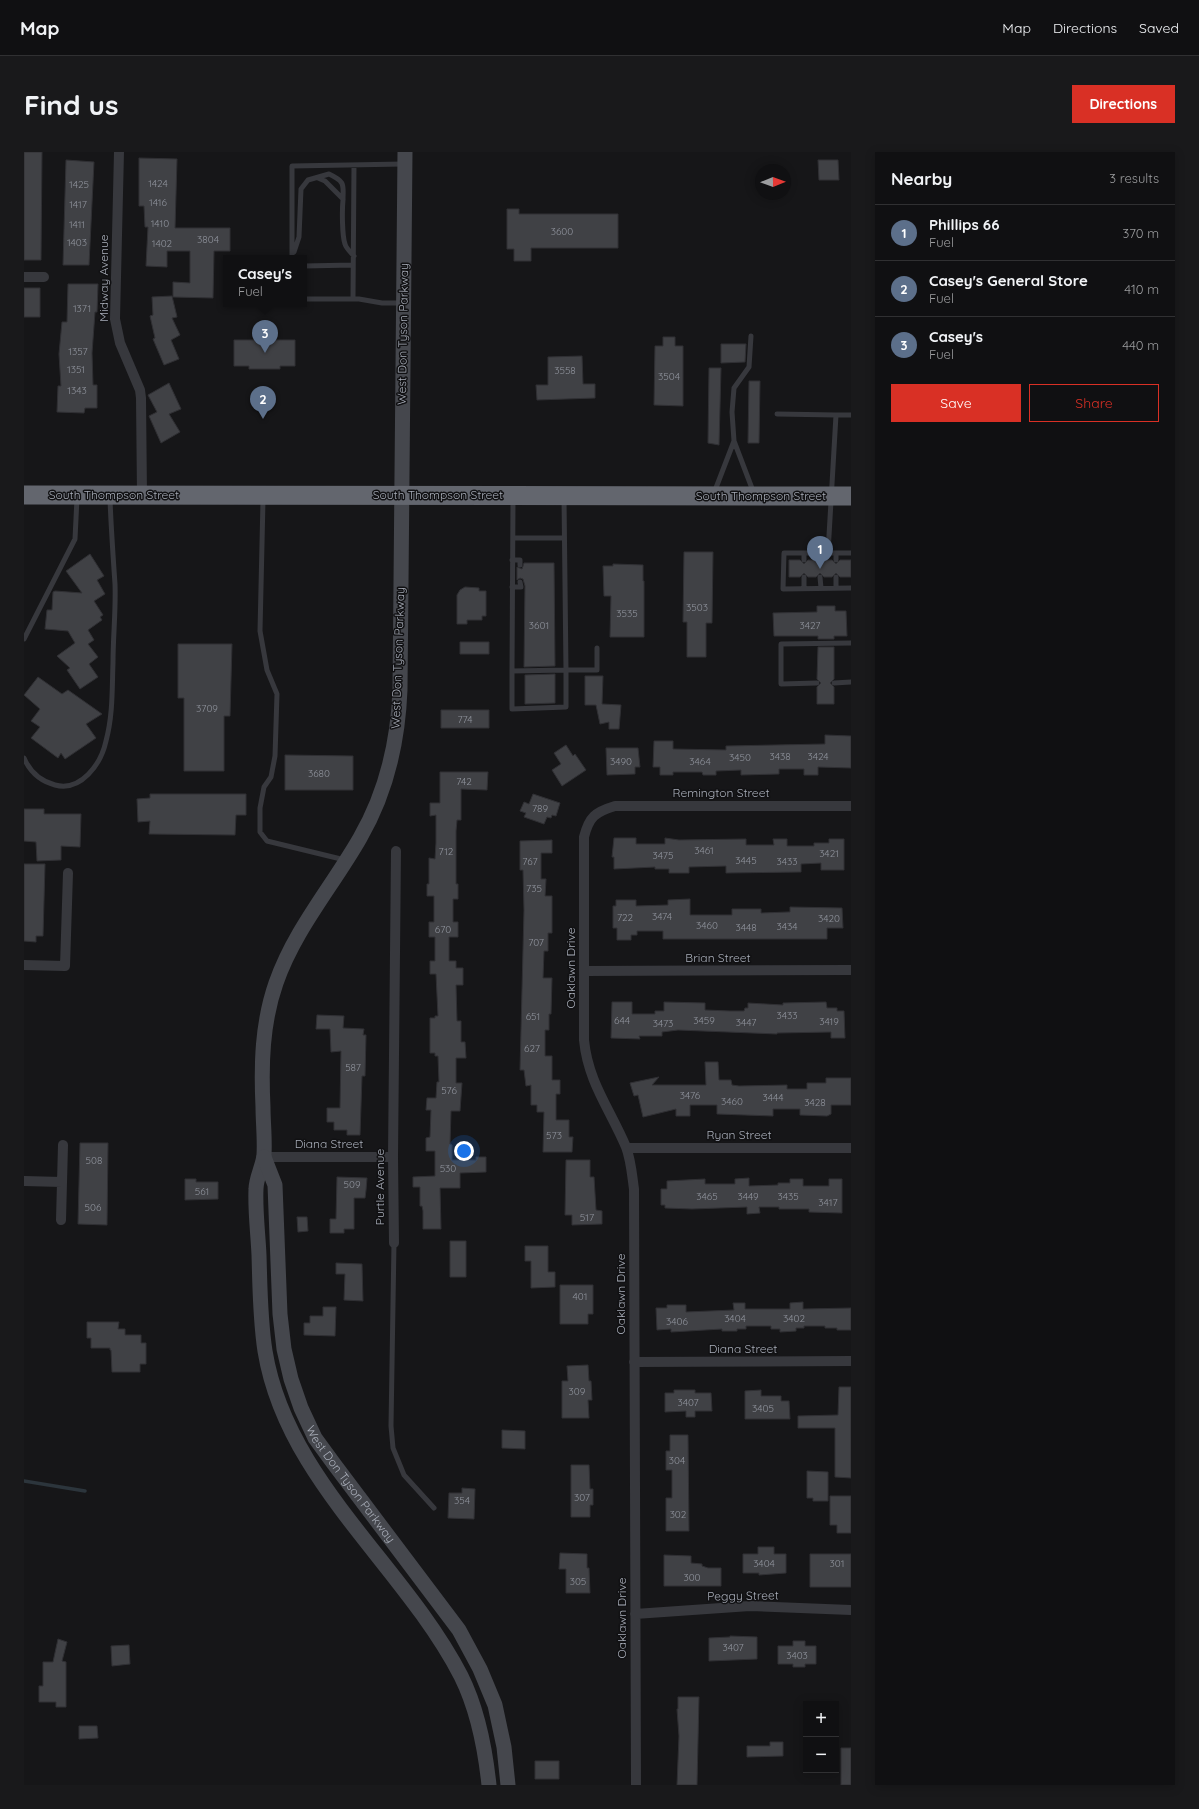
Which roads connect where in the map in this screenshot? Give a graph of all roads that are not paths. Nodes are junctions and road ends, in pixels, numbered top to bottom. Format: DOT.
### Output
graph roads {
  1 [pos="119,152"];
  2 [pos="405,158"];
  3 [pos="354,165"];
  4 [pos="318,178"];
  5 [pos="343,200"];
  6 [pos="292,255"];
  7 [pos="293,255"];
  8 [pos="354,256"];
  9 [pos="353,265"];
  10 [pos="307,266"];
  11 [pos="24,277"];
  12 [pos="44,277"];
  13 [pos="307,299"];
  14 [pos="353,299"];
  15 [pos="404,303"];
  16 [pos="751,336"];
  17 [pos="777,414"];
  18 [pos="836,415"];
  19 [pos="851,415"];
  20 [pos="734,441"];
  21 [pos="24,495"];
  22 [pos="77,495"];
  23 [pos="110,495"];
  24 [pos="263,495"];
  25 [pos="402,495"];
  26 [pos="513,495"];
  27 [pos="564,495"];
  28 [pos="142,496"];
  29 [pos="713,496"];
  30 [pos="754,496"];
  31 [pos="830,496"];
  32 [pos="851,496"];
  33 [pos="513,538"];
  34 [pos="564,538"];
  35 [pos="851,552"];
  36 [pos="804,553"];
  37 [pos="820,553"];
  38 [pos="828,553"];
  39 [pos="836,553"];
  40 [pos="512,560"];
  41 [pos="804,560"];
  42 [pos="820,560"];
  43 [pos="836,560"];
  44 [pos="520,565"];
  45 [pos="804,577"];
  46 [pos="820,577"];
  47 [pos="836,577"];
  48 [pos="520,582"];
  49 [pos="512,587"];
  50 [pos="804,588"];
  51 [pos="820,588"];
  52 [pos="836,588"];
  53 [pos="851,588"];
  54 [pos="24,639"];
  55 [pos="851,643"];
  56 [pos="597,648"];
  57 [pos="566,670"];
  58 [pos="512,671"];
  59 [pos="851,682"];
  60 [pos="817,683"];
  61 [pos="834,683"];
  62 [pos="24,758"];
  63 [pos="851,806"];
  64 [pos="593,815"];
  65 [pos="396,852"];
  66 [pos="346,860"];
  67 [pos="68,873"];
  68 [pos="24,965"];
  69 [pos="851,970"];
  70 [pos="585,971"];
  71 [pos="63,1145"];
  72 [pos="626,1148"];
  73 [pos="851,1148"];
  74 [pos="264,1156"];
  75 [pos="393,1157"];
  76 [pos="24,1181"];
  77 [pos="62,1182"];
  78 [pos="62,1220"];
  79 [pos="394,1243"];
  80 [pos="851,1361"];
  81 [pos="634,1362"];
  82 [pos="434,1508"];
  83 [pos="851,1610"];
  84 [pos="635,1614"];
  85 [pos="489,1785"];
  86 [pos="508,1785"];
  87 [pos="636,1785"];
  1 -- 28 [label="street, Midway Avenue"];
  2 -- 3 [label="lane"];
  2 -- 15 [label="main road, West Don Tyson Parkway"];
  3 -- 6 [label="lane"];
  3 -- 8 [label="lane"];
  4 -- 5 [label="lane"];
  4 -- 5 [label="lane"];
  4 -- 7 [label="lane"];
  5 -- 8 [label="lane"];
  8 -- 9 [label="lane"];
  9 -- 10 [label="lane"];
  9 -- 14 [label="lane"];
  11 -- 12 [label="street"];
  13 -- 14 [label="lane"];
  14 -- 15 [label="lane"];
  15 -- 25 [label="main road, West Don Tyson Parkway"];
  16 -- 20 [label="lane"];
  17 -- 18 [label="lane"];
  18 -- 19 [label="lane"];
  18 -- 31 [label="lane"];
  20 -- 29 [label="lane"];
  20 -- 30 [label="lane"];
  21 -- 22 [label="highway, South Thompson Street"];
  22 -- 23 [label="highway, South Thompson Street"];
  22 -- 54 [label="lane"];
  23 -- 28 [label="highway, South Thompson Street"];
  23 -- 62 [label="lane"];
  24 -- 25 [label="highway, South Thompson Street"];
  24 -- 28 [label="highway, South Thompson Street"];
  24 -- 66 [label="lane"];
  25 -- 26 [label="highway, South Thompson Street"];
  25 -- 66 [label="main road, West Don Tyson Parkway"];
  26 -- 27 [label="highway, South Thompson Street"];
  26 -- 33 [label="lane"];
  27 -- 29 [label="highway, South Thompson Street"];
  27 -- 34 [label="lane"];
  29 -- 30 [label="highway, South Thompson Street"];
  30 -- 31 [label="highway, South Thompson Street"];
  31 -- 32 [label="highway, South Thompson Street"];
  31 -- 38 [label="lane"];
  33 -- 34 [label="lane"];
  33 -- 40 [label="lane"];
  34 -- 57 [label="lane"];
  35 -- 39 [label="lane"];
  36 -- 37 [label="lane"];
  36 -- 41 [label="lane"];
  36 -- 50 [label="lane"];
  37 -- 38 [label="lane"];
  37 -- 42 [label="lane"];
  38 -- 39 [label="lane"];
  39 -- 43 [label="lane"];
  40 -- 44 [label="lane"];
  40 -- 49 [label="lane"];
  45 -- 50 [label="lane"];
  46 -- 51 [label="lane"];
  47 -- 52 [label="lane"];
  48 -- 49 [label="lane"];
  49 -- 58 [label="lane"];
  50 -- 51 [label="lane"];
  51 -- 52 [label="lane"];
  52 -- 53 [label="lane"];
  55 -- 60 [label="lane"];
  56 -- 57 [label="lane"];
  57 -- 58 [label="lane"];
  57 -- 58 [label="lane"];
  59 -- 61 [label="lane"];
  63 -- 64 [label="street, Remington Street"];
  64 -- 70 [label="street, Oaklawn Drive"];
  65 -- 75 [label="street, Purtle Avenue"];
  66 -- 74 [label="main road, West Don Tyson Parkway"];
  67 -- 68 [label="street"];
  69 -- 70 [label="street, Brian Street"];
  70 -- 72 [label="street, Oaklawn Drive"];
  71 -- 77 [label="street"];
  72 -- 73 [label="street, Ryan Street"];
  72 -- 81 [label="street, Oaklawn Drive"];
  74 -- 75 [label="street, Diana Street"];
  74 -- 85 [label="main road, West Don Tyson Parkway"];
  74 -- 86 [label="main road, West Don Tyson Parkway"];
  75 -- 79 [label="street, Purtle Avenue"];
  76 -- 77 [label="street"];
  77 -- 78 [label="street"];
  79 -- 82 [label="lane, Purtle Avenue"];
  80 -- 81 [label="street, Diana Street"];
  81 -- 84 [label="street, Oaklawn Drive"];
  83 -- 84 [label="street, Peggy Street"];
  84 -- 87 [label="street, Oaklawn Drive"];
}
